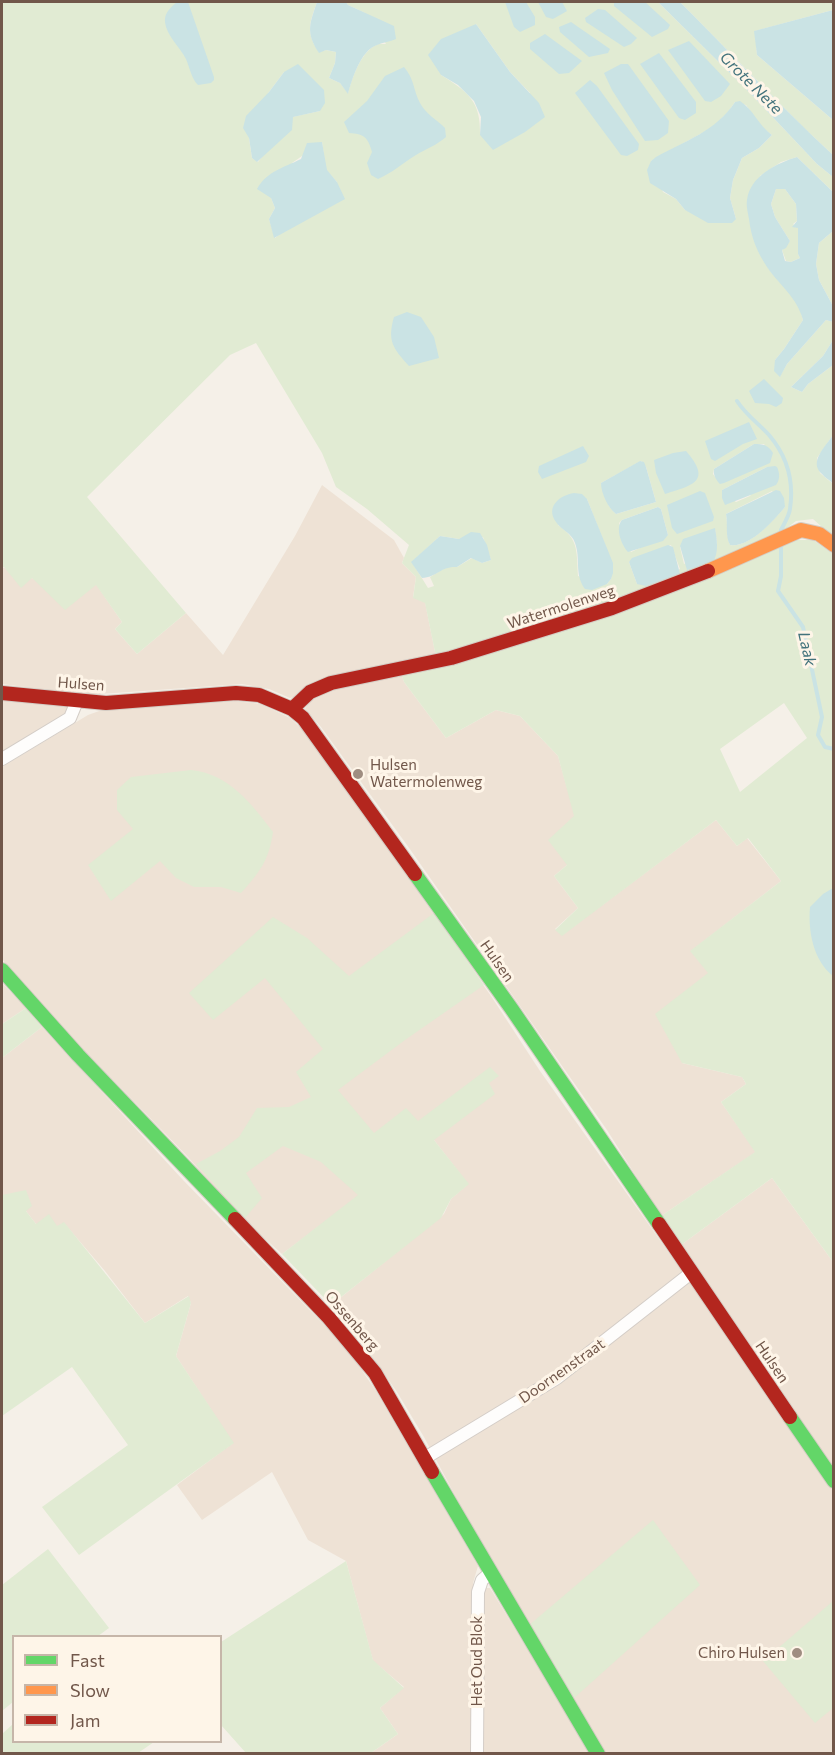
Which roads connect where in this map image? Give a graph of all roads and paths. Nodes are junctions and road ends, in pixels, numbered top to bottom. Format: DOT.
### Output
graph roads {
  1 [pos="834,545"];
  2 [pos="2,693"];
  3 [pos="77,701"];
  4 [pos="292,709"];
  5 [pos="2,759"];
  6 [pos="2,970"];
  7 [pos="691,1273"];
  8 [pos="425,1458"];
  9 [pos="834,1481"];
  10 [pos="490,1573"];
  11 [pos="477,1754"];
  12 [pos="598,1754"];
  1 -- 4 [label="street, Watermolenweg"];
  2 -- 3 [label="street, Hulsen"];
  3 -- 4 [label="street, Hulsen"];
  3 -- 5 [label="street"];
  4 -- 7 [label="street, Hulsen"];
  6 -- 8 [label="street, Ossenberg"];
  7 -- 8 [label="street, Doornenstraat"];
  7 -- 9 [label="street, Hulsen"];
  8 -- 10 [label="street, Ossenberg"];
  10 -- 11 [label="street, Het Oud Blok"];
  10 -- 12 [label="street, Ossenberg"];
}
